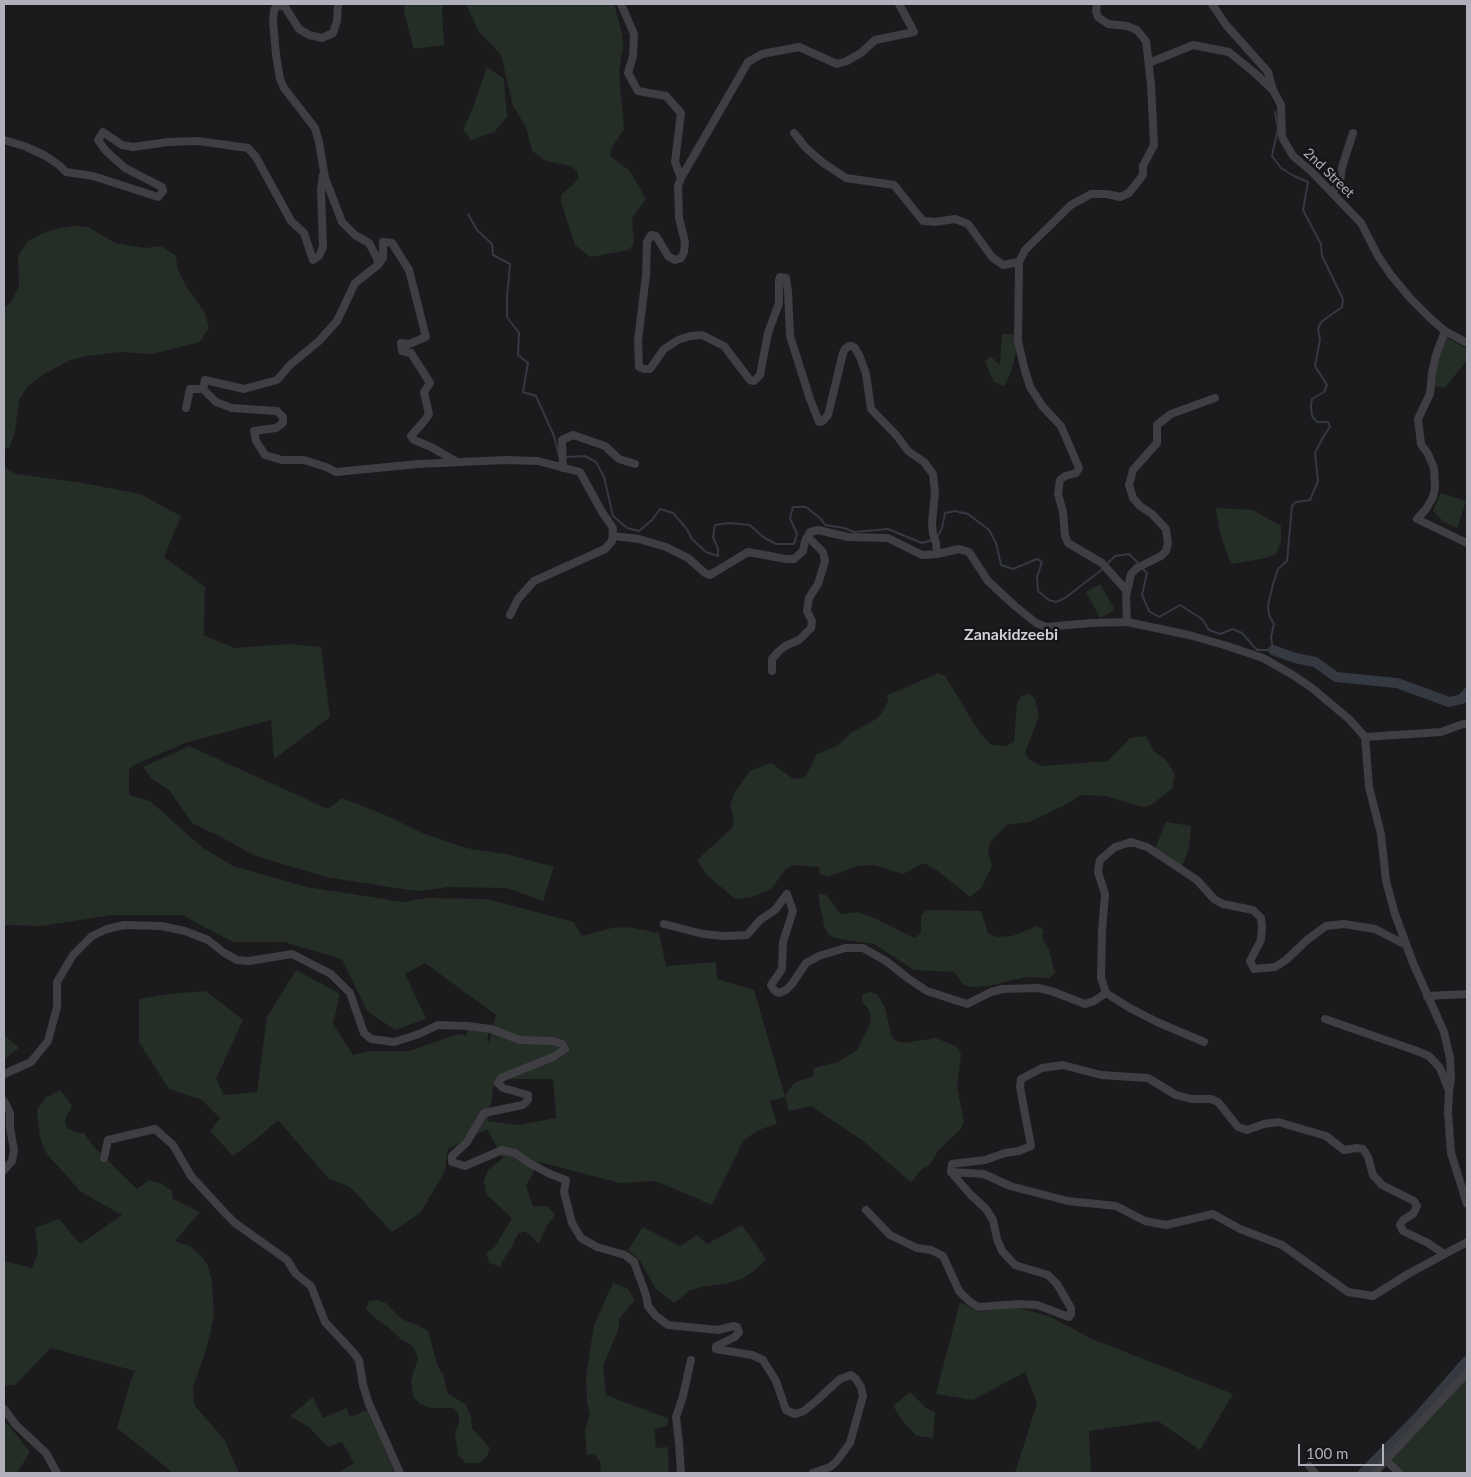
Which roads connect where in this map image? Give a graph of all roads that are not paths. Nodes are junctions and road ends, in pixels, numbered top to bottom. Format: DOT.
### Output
graph roads {
  1 [pos="338,4"];
  2 [pos="621,4"];
  3 [pos="899,4"];
  4 [pos="1097,4"];
  5 [pos="1212,4"];
  6 [pos="1149,63"];
  7 [pos="1273,90"];
  8 [pos="794,133"];
  9 [pos="1353,133"];
  10 [pos="4,140"];
  11 [pos="324,170"];
  12 [pos="681,178"];
  13 [pos="1332,193"];
  14 [pos="1019,262"];
  15 [pos="378,265"];
  16 [pos="1445,331"];
  17 [pos="1467,343"];
  18 [pos="203,389"];
  19 [pos="1215,398"];
  20 [pos="186,408"];
  21 [pos="457,462"];
  22 [pos="635,464"];
  23 [pos="563,468"];
  24 [pos="613,536"];
  25 [pos="808,537"];
  26 [pos="1467,543"];
  27 [pos="936,554"];
  28 [pos="1126,590"];
  29 [pos="510,615"];
  30 [pos="1127,622"];
  31 [pos="772,671"];
  32 [pos="1467,724"];
  33 [pos="1365,737"];
  34 [pos="664,924"];
  35 [pos="1406,945"];
  36 [pos="1106,993"];
  37 [pos="1467,994"];
  38 [pos="1428,996"];
  39 [pos="1325,1019"];
  40 [pos="1204,1042"];
  41 [pos="4,1074"];
  42 [pos="1449,1090"];
  43 [pos="4,1101"];
  44 [pos="104,1158"];
  45 [pos="4,1170"];
  46 [pos="951,1172"];
  47 [pos="1467,1204"];
  48 [pos="866,1210"];
  49 [pos="1467,1242"];
  50 [pos="1444,1254"];
  51 [pos="691,1360"];
  52 [pos="1467,1373"];
  53 [pos="4,1409"];
  54 [pos="1387,1461"];
  55 [pos="1309,1466"];
  56 [pos="57,1473"];
  57 [pos="400,1473"];
  58 [pos="681,1473"];
  59 [pos="813,1473"];
  60 [pos="1315,1473"];
  61 [pos="1374,1473"];
  62 [pos="1399,1473"];
  1 -- 11 [label="street"];
  2 -- 12 [label="street"];
  3 -- 12 [label="street"];
  4 -- 6 [label="street"];
  5 -- 7 [label="street"];
  6 -- 7 [label="street, 2nd Street"];
  6 -- 14 [label="street"];
  7 -- 13 [label="street, 2nd Street"];
  8 -- 14 [label="street"];
  9 -- 13 [label="street"];
  10 -- 11 [label="street"];
  11 -- 15 [label="street"];
  12 -- 27 [label="street"];
  13 -- 16 [label="street, 2nd Street"];
  14 -- 28 [label="street"];
  15 -- 18 [label="street"];
  15 -- 21 [label="street"];
  16 -- 17 [label="street, 2nd Street"];
  16 -- 26 [label="street"];
  18 -- 20 [label="street"];
  18 -- 21 [label="street"];
  19 -- 28 [label="street"];
  21 -- 23 [label="street"];
  22 -- 23 [label="street"];
  23 -- 24 [label="street"];
  24 -- 25 [label="street"];
  24 -- 29 [label="street"];
  25 -- 27 [label="street"];
  25 -- 31 [label="street"];
  27 -- 30 [label="street"];
  28 -- 30 [label="street"];
  30 -- 33 [label="street"];
  32 -- 33 [label="street"];
  33 -- 35 [label="street"];
  34 -- 36 [label="street"];
  35 -- 36 [label="street"];
  35 -- 38 [label="street"];
  36 -- 40 [label="street"];
  37 -- 38 [label="street"];
  38 -- 42 [label="street"];
  39 -- 42 [label="street"];
  41 -- 59 [label="street"];
  42 -- 47 [label="street"];
  43 -- 45 [label="street"];
  44 -- 57 [label="street"];
  46 -- 48 [label="street"];
  46 -- 50 [label="street"];
  46 -- 50 [label="street"];
  49 -- 50 [label="street"];
  51 -- 58 [label="street"];
  52 -- 54 [label="street"];
  53 -- 56 [label="street"];
  54 -- 61 [label="street"];
  54 -- 62 [label="street"];
  55 -- 60 [label="street"];
}
